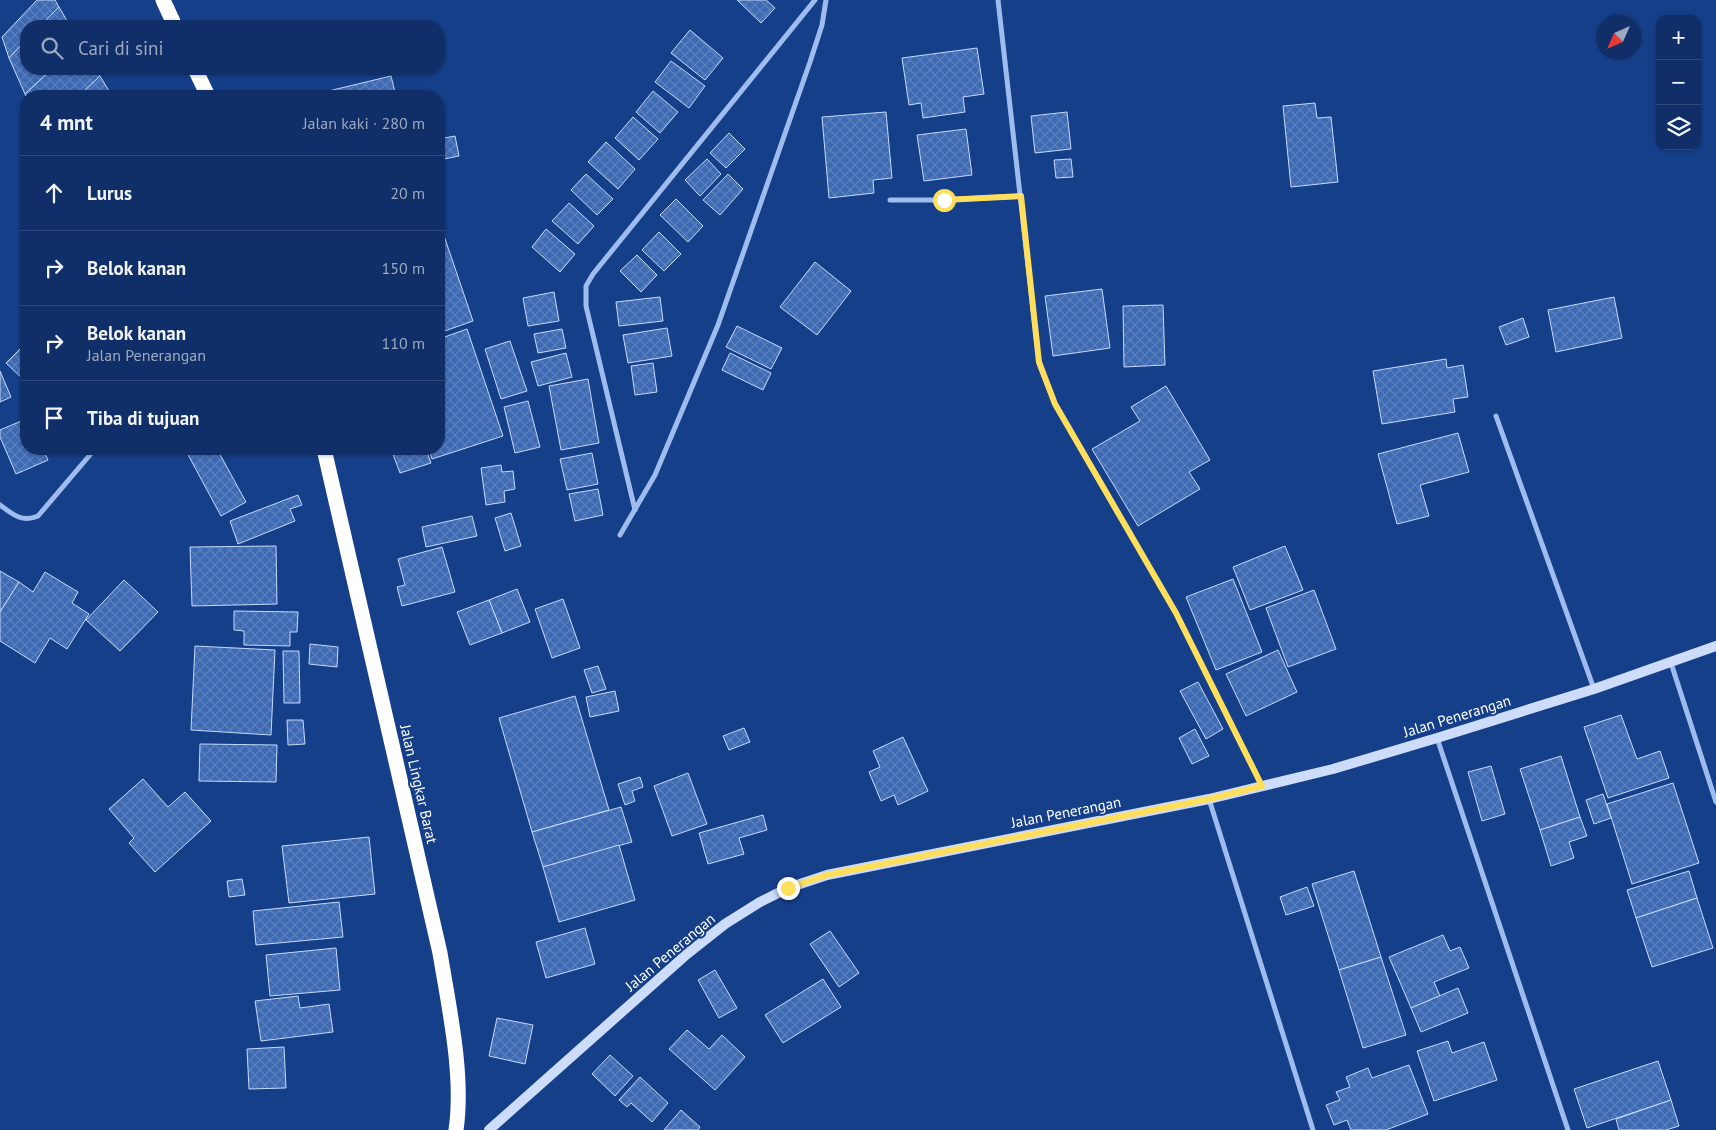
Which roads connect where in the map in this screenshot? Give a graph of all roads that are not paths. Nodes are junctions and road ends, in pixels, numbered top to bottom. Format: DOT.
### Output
graph roads {
  1 [pos="163,0"];
  2 [pos="815,0"];
  3 [pos="826,0"];
  4 [pos="998,0"];
  5 [pos="172,20"];
  6 [pos="198,75"];
  7 [pos="205,90"];
  8 [pos="1021,196"];
  9 [pos="890,200"];
  10 [pos="1496,416"];
  11 [pos="90,455"];
  12 [pos="325,455"];
  13 [pos="0,505"];
  14 [pos="635,510"];
  15 [pos="620,535"];
  16 [pos="1716,646"];
  17 [pos="1671,662"];
  18 [pos="1594,689"];
  19 [pos="1438,738"];
  20 [pos="1262,786"];
  21 [pos="1209,799"];
  22 [pos="1716,802"];
  23 [pos="456,1130"];
  24 [pos="489,1130"];
  25 [pos="1313,1130"];
  26 [pos="1568,1130"];
  1 -- 5 [label="highway"];
  2 -- 14 [label="street"];
  3 -- 14 [label="street"];
  4 -- 8 [label="street"];
  6 -- 7 [label="highway"];
  8 -- 9 [label="street"];
  8 -- 20 [label="street"];
  10 -- 18 [label="street"];
  11 -- 13 [label="street"];
  12 -- 23 [label="highway, Jalan Lingkar Barat"];
  14 -- 15 [label="street"];
  16 -- 17 [label="street, Jalan Penerangan"];
  17 -- 18 [label="street, Jalan Penerangan"];
  17 -- 22 [label="street"];
  18 -- 19 [label="street, Jalan Penerangan"];
  19 -- 20 [label="street, Jalan Penerangan"];
  19 -- 26 [label="street"];
  20 -- 21 [label="street, Jalan Penerangan"];
  21 -- 24 [label="street, Jalan Penerangan"];
  21 -- 25 [label="street"];
}
